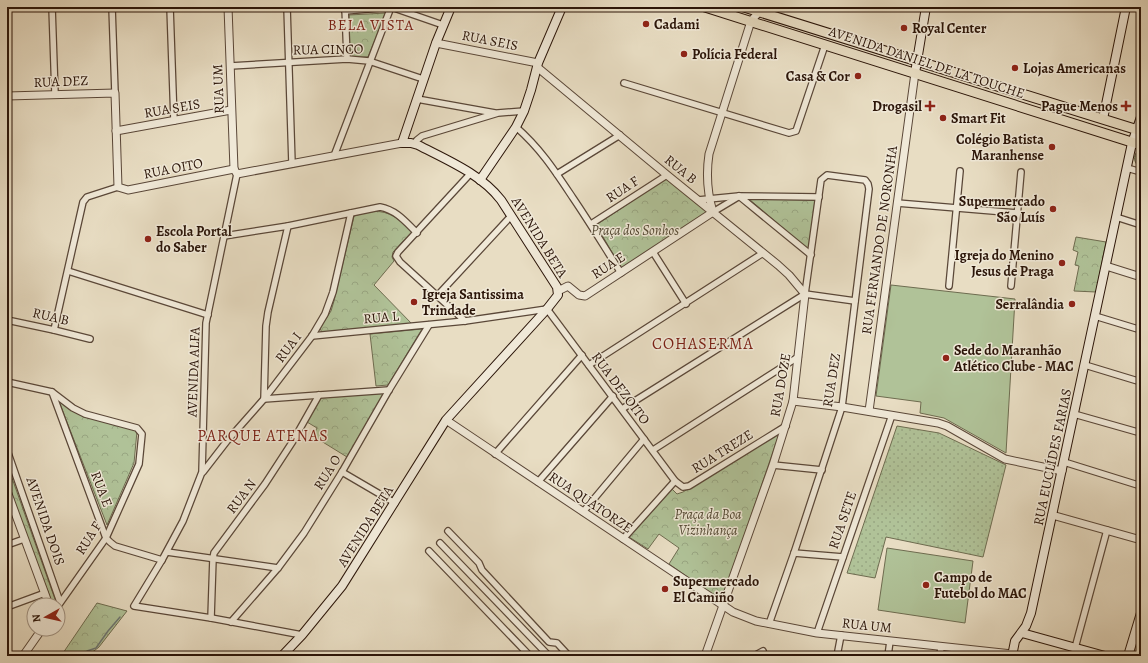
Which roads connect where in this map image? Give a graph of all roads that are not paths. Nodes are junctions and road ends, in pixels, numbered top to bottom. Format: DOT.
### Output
graph roads {
  1 [pos="52,7"];
  2 [pos="112,7"];
  3 [pos="170,7"];
  4 [pos="228,7"];
  5 [pos="287,7"];
  6 [pos="391,7"];
  7 [pos="451,7"];
  8 [pos="562,7"];
  9 [pos="705,7"];
  10 [pos="744,7"];
  11 [pos="926,7"];
  12 [pos="1126,7"];
  13 [pos="345,9"];
  14 [pos="764,10"];
  15 [pos="751,21"];
  16 [pos="443,25"];
  17 [pos="763,25"];
  18 [pos="436,43"];
  19 [pos="825,45"];
  20 [pos="347,60"];
  21 [pos="916,60"];
  22 [pos="370,61"];
  23 [pos="289,62"];
  24 [pos="538,65"];
  25 [pos="230,66"];
  26 [pos="915,73"];
  27 [pos="423,79"];
  28 [pos="624,83"];
  29 [pos="115,93"];
  30 [pos="55,94"];
  31 [pos="7,96"];
  32 [pos="417,99"];
  33 [pos="231,110"];
  34 [pos="524,111"];
  35 [pos="722,112"];
  36 [pos="498,113"];
  37 [pos="1141,116"];
  38 [pos="1103,118"];
  39 [pos="174,121"];
  40 [pos="516,127"];
  41 [pos="1139,130"];
  42 [pos="116,131"];
  43 [pos="620,135"];
  44 [pos="402,143"];
  45 [pos="414,144"];
  46 [pos="1138,144"];
  47 [pos="334,156"];
  48 [pos="292,164"];
  49 [pos="1127,168"];
  50 [pos="960,171"];
  51 [pos="236,172"];
  52 [pos="1020,172"];
  53 [pos="1141,172"];
  54 [pos="470,174"];
  55 [pos="557,174"];
  56 [pos="667,175"];
  57 [pos="480,180"];
  58 [pos="821,183"];
  59 [pos="118,187"];
  60 [pos="740,196"];
  61 [pos="819,196"];
  62 [pos="709,198"];
  63 [pos="698,200"];
  64 [pos="897,203"];
  65 [pos="956,208"];
  66 [pos="713,212"];
  67 [pos="350,213"];
  68 [pos="1017,214"];
  69 [pos="511,216"];
  70 [pos="1116,217"];
  71 [pos="591,224"];
  72 [pos="1141,225"];
  73 [pos="288,226"];
  74 [pos="416,233"];
  75 [pos="224,236"];
  76 [pos="653,252"];
  77 [pos="763,253"];
  78 [pos="811,255"];
  79 [pos="1106,266"];
  80 [pos="68,272"];
  81 [pos="621,273"];
  82 [pos="1141,277"];
  83 [pos="949,286"];
  84 [pos="1011,286"];
  85 [pos="558,291"];
  86 [pos="805,294"];
  87 [pos="438,295"];
  88 [pos="855,301"];
  89 [pos="686,304"];
  90 [pos="547,309"];
  91 [pos="208,315"];
  92 [pos="1095,316"];
  93 [pos="7,320"];
  94 [pos="465,321"];
  95 [pos="429,325"];
  96 [pos="54,330"];
  97 [pos="1141,330"];
  98 [pos="312,336"];
  99 [pos="90,339"];
  100 [pos="582,355"];
  101 [pos="798,356"];
  102 [pos="1085,365"];
  103 [pos="590,366"];
  104 [pos="7,382"];
  105 [pos="1141,382"];
  106 [pos="389,390"];
  107 [pos="52,392"];
  108 [pos="319,395"];
  109 [pos="613,396"];
  110 [pos="264,400"];
  111 [pos="793,401"];
  112 [pos="842,407"];
  113 [pos="622,410"];
  114 [pos="869,411"];
  115 [pos="1074,414"];
  116 [pos="892,415"];
  117 [pos="446,420"];
  118 [pos="786,426"];
  119 [pos="1141,434"];
  120 [pos="644,439"];
  121 [pos="7,450"];
  122 [pos="653,450"];
  123 [pos="495,454"];
  124 [pos="1064,462"];
  125 [pos="773,465"];
  126 [pos="822,470"];
  127 [pos="1062,471"];
  128 [pos="202,472"];
  129 [pos="342,472"];
  130 [pos="675,481"];
  131 [pos="538,482"];
  132 [pos="1141,486"];
  133 [pos="7,491"];
  134 [pos="395,503"];
  135 [pos="583,512"];
  136 [pos="1052,515"];
  137 [pos="1107,530"];
  138 [pos="448,531"];
  139 [pos="106,538"];
  140 [pos="24,539"];
  141 [pos="623,539"];
  142 [pos="1141,540"];
  143 [pos="440,543"];
  144 [pos="7,546"];
  145 [pos="167,552"];
  146 [pos="429,552"];
  147 [pos="794,553"];
  148 [pos="843,557"];
  149 [pos="213,558"];
  150 [pos="162,560"];
  151 [pos="278,568"];
  152 [pos="45,593"];
  153 [pos="47,597"];
  154 [pos="57,597"];
  155 [pos="64,597"];
  156 [pos="723,606"];
  157 [pos="7,607"];
  158 [pos="1141,613"];
  159 [pos="212,618"];
  160 [pos="231,622"];
  161 [pos="769,624"];
  162 [pos="817,633"];
  163 [pos="1022,633"];
  164 [pos="302,635"];
  165 [pos="840,635"];
  166 [pos="36,637"];
  167 [pos="890,641"];
  168 [pos="941,646"];
  169 [pos="1075,648"];
  170 [pos="763,651"];
  171 [pos="988,654"];
  172 [pos="1012,655"];
  173 [pos="23,656"];
  174 [pos="282,656"];
  175 [pos="530,656"];
  176 [pos="549,656"];
  177 [pos="569,656"];
  178 [pos="705,656"];
  179 [pos="754,656"];
  180 [pos="837,656"];
  181 [pos="888,656"];
  182 [pos="940,656"];
  183 [pos="1105,656"];
  184 [pos="1128,656"];
  1 -- 30 [label="street"];
  2 -- 29 [label="street"];
  3 -- 39 [label="street"];
  4 -- 25 [label="street, RUA UM"];
  5 -- 23 [label="street"];
  6 -- 13 [label="street, RUA SEIS"];
  6 -- 16 [label="street, RUA SEIS"];
  6 -- 22 [label="street"];
  7 -- 16 [label="main road"];
  8 -- 24 [label="main road"];
  9 -- 15 [label="main road, AVENIDA DANIEL DE LA TOUCHE"];
  10 -- 14 [label="main road, AVENIDA DANIEL DE LA TOUCHE"];
  11 -- 21 [label="main road"];
  12 -- 38 [label="main road"];
  13 -- 20 [label="street"];
  14 -- 15 [label="street"];
  14 -- 17 [label="main road"];
  14 -- 21 [label="main road, AVENIDA DANIEL DE LA TOUCHE"];
  15 -- 17 [label="main road, AVENIDA DANIEL DE LA TOUCHE"];
  15 -- 35 [label="street"];
  16 -- 18 [label="main road"];
  17 -- 19 [label="main road, AVENIDA DANIEL DE LA TOUCHE"];
  18 -- 24 [label="street, RUA SEIS"];
  18 -- 27 [label="main road"];
  19 -- 26 [label="main road, AVENIDA DANIEL DE LA TOUCHE"];
  19 -- 35 [label="street"];
  20 -- 22 [label="street, RUA CINCO"];
  20 -- 23 [label="street, RUA CINCO"];
  21 -- 26 [label="main road"];
  21 -- 38 [label="main road, AVENIDA DANIEL DE LA TOUCHE"];
  22 -- 27 [label="street, RUA CINCO"];
  22 -- 47 [label="street"];
  23 -- 25 [label="street, RUA CINCO"];
  23 -- 48 [label="street"];
  24 -- 34 [label="main road"];
  24 -- 43 [label="street, RUA B"];
  25 -- 33 [label="street, RUA UM"];
  26 -- 46 [label="main road, AVENIDA DANIEL DE LA TOUCHE"];
  26 -- 64 [label="street, RUA FERNANDO DE NORONHA"];
  27 -- 32 [label="main road"];
  28 -- 35 [label="street"];
  29 -- 30 [label="street, RUA DEZ"];
  29 -- 42 [label="street"];
  30 -- 31 [label="street, RUA DEZ"];
  32 -- 36 [label="street"];
  32 -- 44 [label="main road"];
  33 -- 39 [label="street, RUA SEIS"];
  33 -- 51 [label="street, RUA UM"];
  34 -- 36 [label="street"];
  34 -- 40 [label="main road"];
  35 -- 62 [label="street"];
  36 -- 45 [label="street"];
  37 -- 41 [label="main road"];
  38 -- 41 [label="main road, AVENIDA DANIEL DE LA TOUCHE"];
  39 -- 42 [label="street, RUA SEIS"];
  40 -- 55 [label="street"];
  40 -- 57 [label="main road"];
  41 -- 46 [label="main road"];
  42 -- 59 [label="street"];
  43 -- 55 [label="street"];
  43 -- 56 [label="street, RUA B"];
  44 -- 45 [label="main road, AVENIDA BETA"];
  44 -- 47 [label="street, AVENIDA BETA"];
  45 -- 54 [label="main road, AVENIDA BETA"];
  46 -- 49 [label="main road, RUA EUCLÍDES FARIAS"];
  47 -- 48 [label="street, AVENIDA BETA"];
  48 -- 51 [label="street, AVENIDA BETA"];
  49 -- 53 [label="street"];
  49 -- 70 [label="main road, RUA EUCLÍDES FARIAS"];
  50 -- 65 [label="street"];
  51 -- 59 [label="street, RUA OITO"];
  51 -- 75 [label="street, AVENIDA ALFA"];
  52 -- 68 [label="street"];
  54 -- 57 [label="main road, AVENIDA BETA"];
  54 -- 74 [label="street"];
  55 -- 71 [label="street"];
  56 -- 63 [label="street, RUA B"];
  56 -- 71 [label="street, RUA F"];
  57 -- 69 [label="main road, AVENIDA BETA"];
  58 -- 61 [label="street, RUA DOZE"];
  58 -- 88 [label="street, RUA DEZ"];
  59 -- 80 [label="street"];
  60 -- 61 [label="street"];
  60 -- 62 [label="street"];
  60 -- 66 [label="street"];
  60 -- 78 [label="street"];
  61 -- 78 [label="street, RUA DOZE"];
  62 -- 63 [label="street"];
  62 -- 66 [label="street"];
  63 -- 66 [label="street, RUA B"];
  64 -- 65 [label="street"];
  64 -- 114 [label="street, RUA FERNANDO DE NORONHA"];
  65 -- 68 [label="street"];
  65 -- 83 [label="street"];
  66 -- 76 [label="street, RUA E"];
  66 -- 77 [label="street, RUA B"];
  67 -- 73 [label="street"];
  67 -- 74 [label="street"];
  67 -- 98 [label="street, RUA I"];
  68 -- 84 [label="street"];
  69 -- 85 [label="main road, AVENIDA BETA"];
  69 -- 87 [label="street"];
  70 -- 72 [label="street"];
  70 -- 79 [label="main road, RUA EUCLÍDES FARIAS"];
  71 -- 81 [label="street"];
  73 -- 75 [label="street"];
  73 -- 110 [label="street"];
  74 -- 87 [label="street"];
  75 -- 91 [label="street, AVENIDA ALFA"];
  76 -- 81 [label="street, RUA E"];
  76 -- 89 [label="street"];
  77 -- 86 [label="street, RUA B"];
  77 -- 89 [label="street"];
  78 -- 86 [label="street, RUA DOZE"];
  79 -- 82 [label="street"];
  79 -- 92 [label="main road, RUA EUCLÍDES FARIAS"];
  80 -- 91 [label="street"];
  80 -- 96 [label="street"];
  81 -- 85 [label="street, RUA E"];
  85 -- 90 [label="main road, AVENIDA BETA"];
  86 -- 88 [label="street"];
  86 -- 101 [label="street, RUA DOZE"];
  86 -- 113 [label="street"];
  87 -- 94 [label="street"];
  88 -- 112 [label="street, RUA DEZ"];
  89 -- 103 [label="street"];
  90 -- 94 [label="street, RUA L"];
  90 -- 100 [label="street, RUA DEZOITO"];
  90 -- 117 [label="main road, AVENIDA BETA"];
  91 -- 128 [label="street, AVENIDA ALFA"];
  92 -- 97 [label="street"];
  92 -- 102 [label="main road, RUA EUCLÍDES FARIAS"];
  93 -- 96 [label="street, RUA B"];
  94 -- 95 [label="street, RUA L"];
  95 -- 98 [label="street, RUA L"];
  95 -- 106 [label="street, RUA O"];
  96 -- 99 [label="street, RUA B"];
  98 -- 110 [label="street, RUA I"];
  100 -- 103 [label="street, RUA DEZOITO"];
  100 -- 123 [label="street"];
  101 -- 111 [label="street, RUA DOZE"];
  101 -- 122 [label="street"];
  102 -- 105 [label="street"];
  102 -- 115 [label="main road, RUA EUCLÍDES FARIAS"];
  103 -- 109 [label="street, RUA DEZOITO"];
  104 -- 107 [label="street"];
  106 -- 108 [label="street"];
  106 -- 129 [label="street, RUA O"];
  107 -- 139 [label="street, RUA E"];
  107 -- 139 [label="street, RUA F"];
  108 -- 110 [label="street"];
  108 -- 149 [label="street, RUA N"];
  109 -- 113 [label="street, RUA DEZOITO"];
  109 -- 131 [label="street"];
  110 -- 128 [label="street, RUA I"];
  111 -- 112 [label="street"];
  111 -- 118 [label="street, RUA DOZE"];
  112 -- 114 [label="street"];
  112 -- 126 [label="street, RUA DEZ"];
  113 -- 120 [label="street, RUA DEZOITO"];
  114 -- 116 [label="street"];
  115 -- 119 [label="street"];
  115 -- 124 [label="main road, RUA EUCLÍDES FARIAS"];
  116 -- 127 [label="street"];
  116 -- 148 [label="street, RUA SETE"];
  117 -- 123 [label="street, RUA QUATORZE"];
  117 -- 134 [label="main road, AVENIDA BETA"];
  118 -- 125 [label="street, RUA DOZE"];
  118 -- 130 [label="street, RUA TREZE"];
  120 -- 122 [label="street, RUA DEZOITO"];
  120 -- 135 [label="street"];
  121 -- 154 [label="street, AVENIDA DOIS"];
  122 -- 130 [label="street, RUA DEZOITO"];
  123 -- 131 [label="street, RUA QUATORZE"];
  124 -- 127 [label="main road, RUA EUCLÍDES FARIAS"];
  124 -- 132 [label="street"];
  125 -- 126 [label="street"];
  125 -- 156 [label="street, RUA DOZE"];
  126 -- 147 [label="street, RUA DEZ"];
  127 -- 136 [label="main road, RUA EUCLÍDES FARIAS"];
  128 -- 145 [label="street, AVENIDA ALFA"];
  129 -- 134 [label="street"];
  129 -- 151 [label="street, RUA O"];
  130 -- 141 [label="street, RUA TREZE"];
  131 -- 135 [label="street, RUA QUATORZE"];
  133 -- 140 [label="street, AVENIDA DOIS"];
  134 -- 164 [label="main road, AVENIDA BETA"];
  135 -- 141 [label="street, RUA QUATORZE"];
  136 -- 137 [label="street"];
  136 -- 163 [label="main road, RUA EUCLÍDES FARIAS"];
  137 -- 142 [label="street"];
  137 -- 169 [label="street"];
  138 -- 177 [label="street"];
  139 -- 150 [label="street"];
  139 -- 155 [label="street, RUA F"];
  140 -- 144 [label="street"];
  140 -- 152 [label="street, AVENIDA DOIS"];
  141 -- 156 [label="street, RUA QUATORZE"];
  143 -- 176 [label="street"];
  145 -- 149 [label="street"];
  145 -- 150 [label="street, AVENIDA ALFA"];
  146 -- 175 [label="street"];
  147 -- 148 [label="street"];
  147 -- 161 [label="street, RUA DEZ"];
  148 -- 162 [label="street, RUA SETE"];
  149 -- 151 [label="street"];
  149 -- 159 [label="street, RUA N"];
  150 -- 159 [label="street, AVENIDA ALFA"];
  151 -- 160 [label="street, RUA O"];
  152 -- 153 [label="street, AVENIDA DOIS"];
  152 -- 157 [label="street"];
  156 -- 161 [label="street, RUA UM"];
  156 -- 178 [label="street, RUA DOZE"];
  158 -- 184 [label="main road"];
  159 -- 160 [label="street"];
  160 -- 164 [label="street"];
  161 -- 162 [label="street, RUA UM"];
  162 -- 165 [label="street, RUA UM"];
  163 -- 169 [label="main road"];
  163 -- 172 [label="main road, RUA EUCLÍDES FARIAS"];
  164 -- 174 [label="main road, AVENIDA BETA"];
  165 -- 167 [label="street, RUA UM"];
  165 -- 180 [label="street"];
  166 -- 173 [label="street"];
  167 -- 168 [label="street, RUA UM"];
  167 -- 181 [label="street"];
  168 -- 171 [label="street, RUA UM"];
  168 -- 182 [label="street"];
  169 -- 183 [label="main road"];
  170 -- 179 [label="street"];
  171 -- 172 [label="street, RUA UM"];
}
